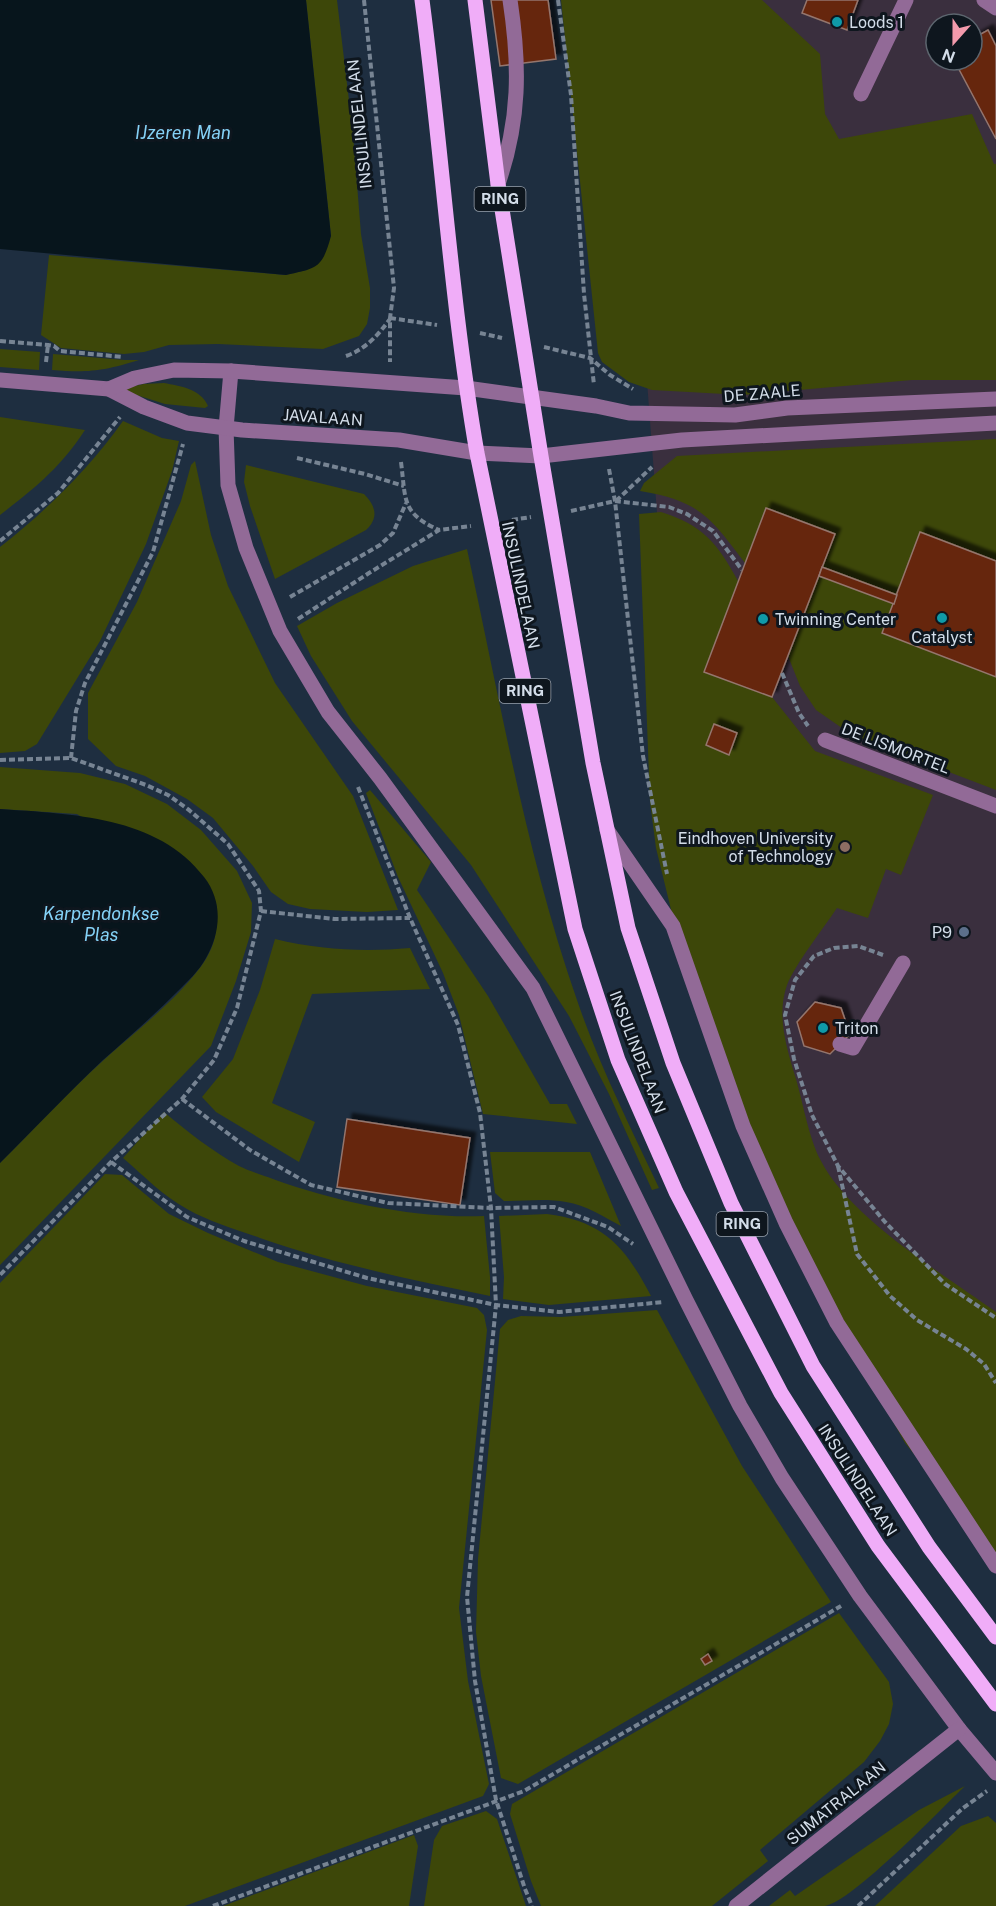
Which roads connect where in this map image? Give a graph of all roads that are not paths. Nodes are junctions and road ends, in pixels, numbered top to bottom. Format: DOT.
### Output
graph roads {
  1 [pos="422,0"];
  2 [pos="475,0"];
  3 [pos="510,0"];
  4 [pos="906,0"];
  5 [pos="984,0"];
  6 [pos="996,8"];
  7 [pos="861,94"];
  8 [pos="498,184"];
  9 [pos="231,371"];
  10 [pos="0,380"];
  11 [pos="466,388"];
  12 [pos="109,389"];
  13 [pos="533,396"];
  14 [pos="996,399"];
  15 [pos="996,423"];
  16 [pos="226,428"];
  17 [pos="477,453"];
  18 [pos="541,456"];
  19 [pos="825,740"];
  20 [pos="996,806"];
  21 [pos="606,828"];
  22 [pos="903,963"];
  23 [pos="840,1044"];
  24 [pos="996,1566"];
  25 [pos="996,1637"];
  26 [pos="996,1704"];
  27 [pos="959,1729"];
  28 [pos="996,1773"];
  29 [pos="736,1906"];
  1 -- 11 [label="main road, INSULINDELAAN / RING"];
  2 -- 8 [label="main road, INSULINDELAAN / RING"];
  3 -- 8 [label="street"];
  4 -- 7 [label="street"];
  5 -- 6 [label="street"];
  8 -- 13 [label="main road, INSULINDELAAN / RING"];
  9 -- 11 [label="street, JAVALAAN"];
  9 -- 12 [label="street, JAVALAAN"];
  9 -- 16 [label="street"];
  10 -- 12 [label="street, JAVALAAN"];
  11 -- 13 [label="street, JAVALAAN"];
  11 -- 17 [label="main road, INSULINDELAAN / RING"];
  12 -- 16 [label="street, JAVALAAN"];
  13 -- 14 [label="street, DE ZAALE"];
  13 -- 18 [label="main road, INSULINDELAAN / RING"];
  15 -- 18 [label="street"];
  16 -- 17 [label="street, JAVALAAN"];
  16 -- 27 [label="street"];
  17 -- 18 [label="street, JAVALAAN"];
  17 -- 26 [label="main road, INSULINDELAAN / RING"];
  18 -- 21 [label="main road, INSULINDELAAN / RING"];
  19 -- 20 [label="street, DE LISMORTEL"];
  21 -- 24 [label="street, INSULINDELAAN"];
  21 -- 25 [label="main road, INSULINDELAAN / RING"];
  22 -- 23 [label="street"];
  27 -- 28 [label="street"];
  27 -- 29 [label="street, SUMATRALAAN"];
}
